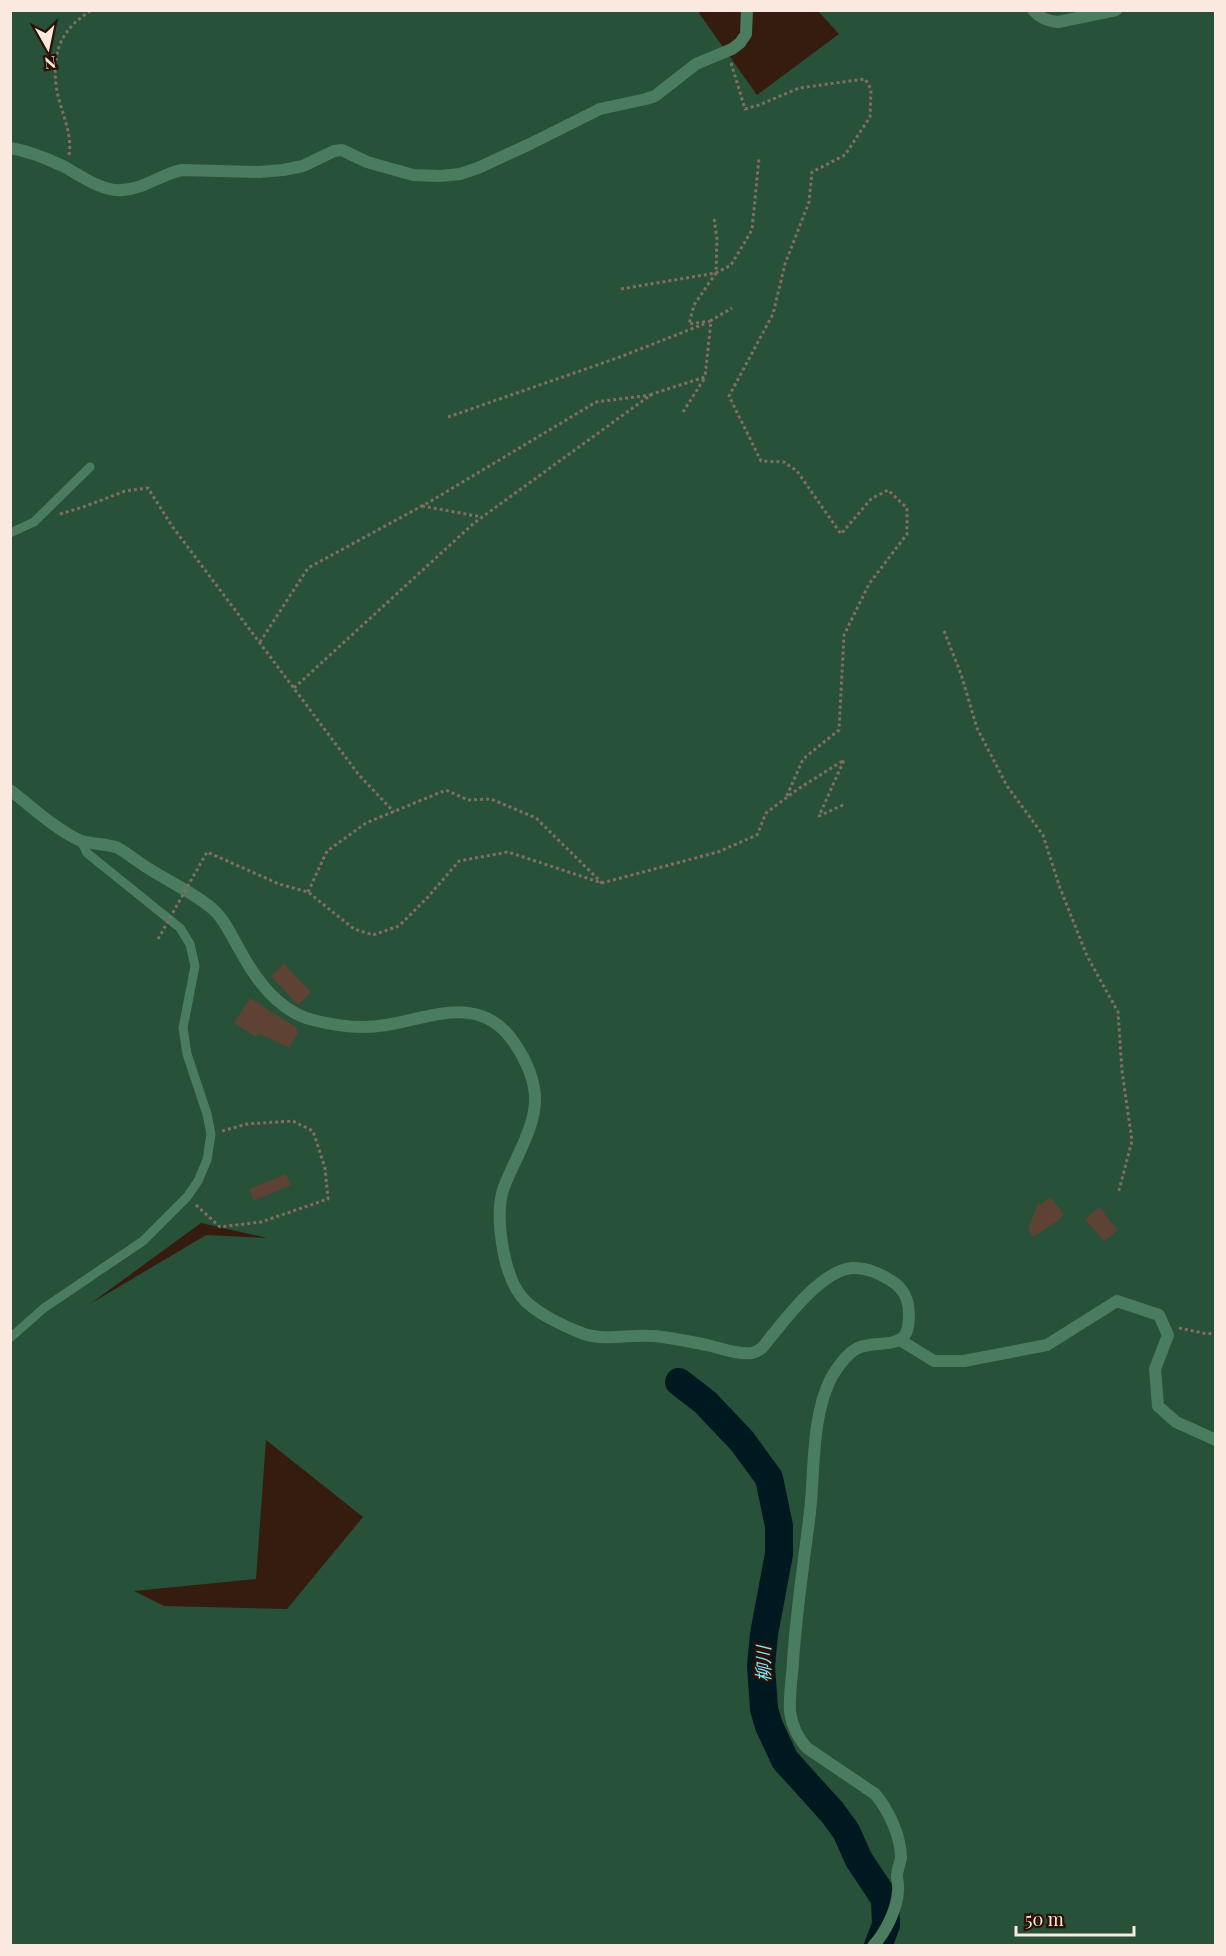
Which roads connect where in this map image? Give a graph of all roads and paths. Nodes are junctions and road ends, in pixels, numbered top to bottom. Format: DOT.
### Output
graph roads {
  1 [pos="92,10"];
  2 [pos="747,10"];
  3 [pos="1033,10"];
  4 [pos="1116,10"];
  5 [pos="728,50"];
  6 [pos="10,148"];
  7 [pos="759,158"];
  8 [pos="68,168"];
  9 [pos="714,218"];
  10 [pos="716,273"];
  11 [pos="621,289"];
  12 [pos="732,308"];
  13 [pos="711,321"];
  14 [pos="705,377"];
  15 [pos="652,394"];
  16 [pos="683,412"];
  17 [pos="448,417"];
  18 [pos="90,467"];
  19 [pos="421,506"];
  20 [pos="482,517"];
  21 [pos="34,522"];
  22 [pos="10,533"];
  23 [pos="944,631"];
  24 [pos="260,643"];
  25 [pos="294,688"];
  26 [pos="10,790"];
  27 [pos="786,798"];
  28 [pos="843,805"];
  29 [pos="394,812"];
  30 [pos="81,841"];
  31 [pos="602,883"];
  32 [pos="308,892"];
  33 [pos="158,939"];
  34 [pos="211,1134"];
  35 [pos="1118,1194"];
  36 [pos="187,1197"];
  37 [pos="1163,1324"];
  38 [pos="1215,1333"];
  39 [pos="10,1338"];
  40 [pos="900,1340"];
  41 [pos="1215,1440"];
  42 [pos="873,1946"];
  1 -- 8 [label="path"];
  2 -- 5 [label="street"];
  3 -- 4 [label="street"];
  5 -- 8 [label="street"];
  5 -- 27 [label="path"];
  6 -- 8 [label="street"];
  7 -- 10 [label="path"];
  9 -- 10 [label="path"];
  10 -- 11 [label="path"];
  10 -- 13 [label="path"];
  12 -- 13 [label="path"];
  13 -- 14 [label="path"];
  13 -- 17 [label="path"];
  14 -- 15 [label="path"];
  14 -- 16 [label="path"];
  15 -- 19 [label="path"];
  15 -- 20 [label="path"];
  18 -- 21 [label="lane"];
  19 -- 20 [label="path"];
  19 -- 24 [label="path"];
  20 -- 25 [label="path"];
  21 -- 22 [label="lane"];
  21 -- 24 [label="path"];
  23 -- 35 [label="path"];
  24 -- 25 [label="path"];
  25 -- 29 [label="path"];
  26 -- 30 [label="street"];
  27 -- 28 [label="path, bridge"];
  27 -- 31 [label="path, bridge"];
  29 -- 31 [label="path"];
  29 -- 32 [label="path"];
  30 -- 34 [label="lane"];
  30 -- 40 [label="street"];
  31 -- 32 [label="path, bridge"];
  32 -- 33 [label="path, bridge"];
  34 -- 36 [label="lane"];
  34 -- 36 [label="path"];
  36 -- 39 [label="lane"];
  37 -- 38 [label="path"];
  37 -- 40 [label="street"];
  37 -- 41 [label="street"];
  40 -- 42 [label="street"];
}
